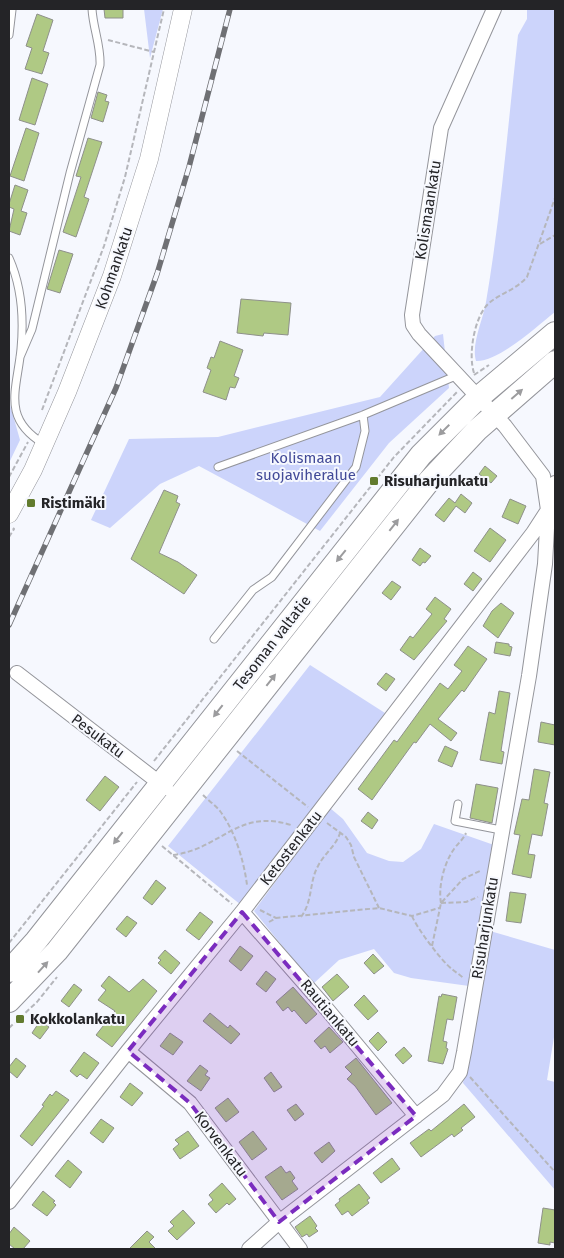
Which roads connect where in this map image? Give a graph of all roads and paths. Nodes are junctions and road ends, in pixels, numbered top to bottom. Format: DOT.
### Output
graph roads {
  1 [pos="92,9"];
  2 [pos="164,9"];
  3 [pos="183,9"];
  4 [pos="494,9"];
  5 [pos="12,10"];
  6 [pos="9,35"];
  7 [pos="98,45"];
  8 [pos="154,52"];
  9 [pos="555,126"];
  10 [pos="555,140"];
  11 [pos="555,198"];
  12 [pos="555,235"];
  13 [pos="540,244"];
  14 [pos="9,258"];
  15 [pos="555,333"];
  16 [pos="20,356"];
  17 [pos="555,362"];
  18 [pos="459,375"];
  19 [pos="474,375"];
  20 [pos="479,397"];
  21 [pos="447,401"];
  22 [pos="494,414"];
  23 [pos="363,415"];
  24 [pos="37,440"];
  25 [pos="218,468"];
  26 [pos="9,477"];
  27 [pos="555,483"];
  28 [pos="548,510"];
  29 [pos="9,514"];
  30 [pos="9,525"];
  31 [pos="9,537"];
  32 [pos="214,640"];
  33 [pos="17,673"];
  34 [pos="238,751"];
  35 [pos="153,778"];
  36 [pos="202,795"];
  37 [pos="179,798"];
  38 [pos="458,804"];
  39 [pos="317,814"];
  40 [pos="471,824"];
  41 [pos="230,830"];
  42 [pos="305,830"];
  43 [pos="501,830"];
  44 [pos="340,834"];
  45 [pos="162,846"];
  46 [pos="173,855"];
  47 [pos="495,864"];
  48 [pos="490,894"];
  49 [pos="441,903"];
  50 [pos="248,904"];
  51 [pos="379,908"];
  52 [pos="439,908"];
  53 [pos="412,916"];
  54 [pos="302,917"];
  55 [pos="276,918"];
  56 [pos="269,922"];
  57 [pos="9,943"];
  58 [pos="432,946"];
  59 [pos="9,971"];
  60 [pos="475,988"];
  61 [pos="9,1001"];
  62 [pos="128,1051"];
  63 [pos="470,1078"];
  64 [pos="416,1116"];
  65 [pos="555,1172"];
  66 [pos="9,1202"];
  67 [pos="280,1222"];
  68 [pos="249,1249"];
  69 [pos="300,1249"];
  1 -- 7 [label="lane"];
  2 -- 8 [label="path"];
  3 -- 24 [label="street, Kohmankatu"];
  4 -- 18 [label="street, Kolismaankatu"];
  5 -- 6 [label="lane"];
  7 -- 8 [label="path"];
  7 -- 16 [label="lane"];
  8 -- 24 [label="path"];
  9 -- 10 [label="path"];
  11 -- 13 [label="path"];
  12 -- 13 [label="path"];
  13 -- 19 [label="path"];
  14 -- 16 [label="lane"];
  15 -- 20 [label="main road, Tesoman valtatie"];
  16 -- 24 [label="lane"];
  22 -- 17 [label="main road, Tesoman valtatie, one-way"];
  18 -- 20 [label="street, Kolismaankatu"];
  18 -- 23 [label="lane"];
  20 -- 22 [label="street, Kolismaankatu"];
  20 -- 35 [label="main road, Tesoman valtatie, one-way"];
  21 -- 35 [label="path"];
  22 -- 28 [label="street, Kolismaankatu"];
  37 -- 22 [label="main road, Tesoman valtatie, one-way"];
  23 -- 25 [label="lane"];
  23 -- 32 [label="lane"];
  24 -- 26 [label="path"];
  24 -- 29 [label="street, Kohmankatu"];
  27 -- 28 [label="street, Ketostenkatu"];
  28 -- 39 [label="street, Ketostenkatu"];
  28 -- 43 [label="street, Risuharjunkatu"];
  30 -- 31 [label="path"];
  33 -- 35 [label="street, Pesukatu"];
  34 -- 39 [label="path"];
  35 -- 37 [label="street, Pesukatu"];
  35 -- 57 [label="path"];
  35 -- 59 [label="main road, Tesoman valtatie, one-way"];
  36 -- 41 [label="path"];
  61 -- 37 [label="main road, Tesoman valtatie, one-way"];
  38 -- 40 [label="lane"];
  39 -- 42 [label="street, Ketostenkatu"];
  39 -- 44 [label="path"];
  40 -- 43 [label="lane"];
  40 -- 49 [label="path"];
  41 -- 42 [label="path"];
  41 -- 46 [label="path"];
  41 -- 50 [label="path"];
  42 -- 50 [label="street, Ketostenkatu"];
  43 -- 47 [label="street, Risuharjunkatu"];
  44 -- 51 [label="path"];
  44 -- 54 [label="path"];
  45 -- 46 [label="path"];
  46 -- 50 [label="path"];
  47 -- 48 [label="street, Risuharjunkatu"];
  47 -- 49 [label="path"];
  48 -- 49 [label="path"];
  48 -- 60 [label="street, Risuharjunkatu"];
  49 -- 52 [label="path"];
  50 -- 55 [label="path"];
  50 -- 62 [label="street, Ketostenkatu"];
  50 -- 64 [label="street, Rautiankatu"];
  51 -- 53 [label="path"];
  51 -- 54 [label="path"];
  52 -- 53 [label="path"];
  52 -- 58 [label="path"];
  53 -- 58 [label="path"];
  54 -- 55 [label="path"];
  55 -- 56 [label="path"];
  58 -- 60 [label="path"];
  60 -- 64 [label="street, Risuharjunkatu"];
  62 -- 66 [label="street, Ketostenkatu"];
  62 -- 67 [label="street, Korvenkatu"];
  63 -- 65 [label="path"];
  64 -- 67 [label="street, Risuharjunkatu"];
  67 -- 68 [label="street, Risuharjunkatu"];
  67 -- 69 [label="street, Korvenkatu"];
}
